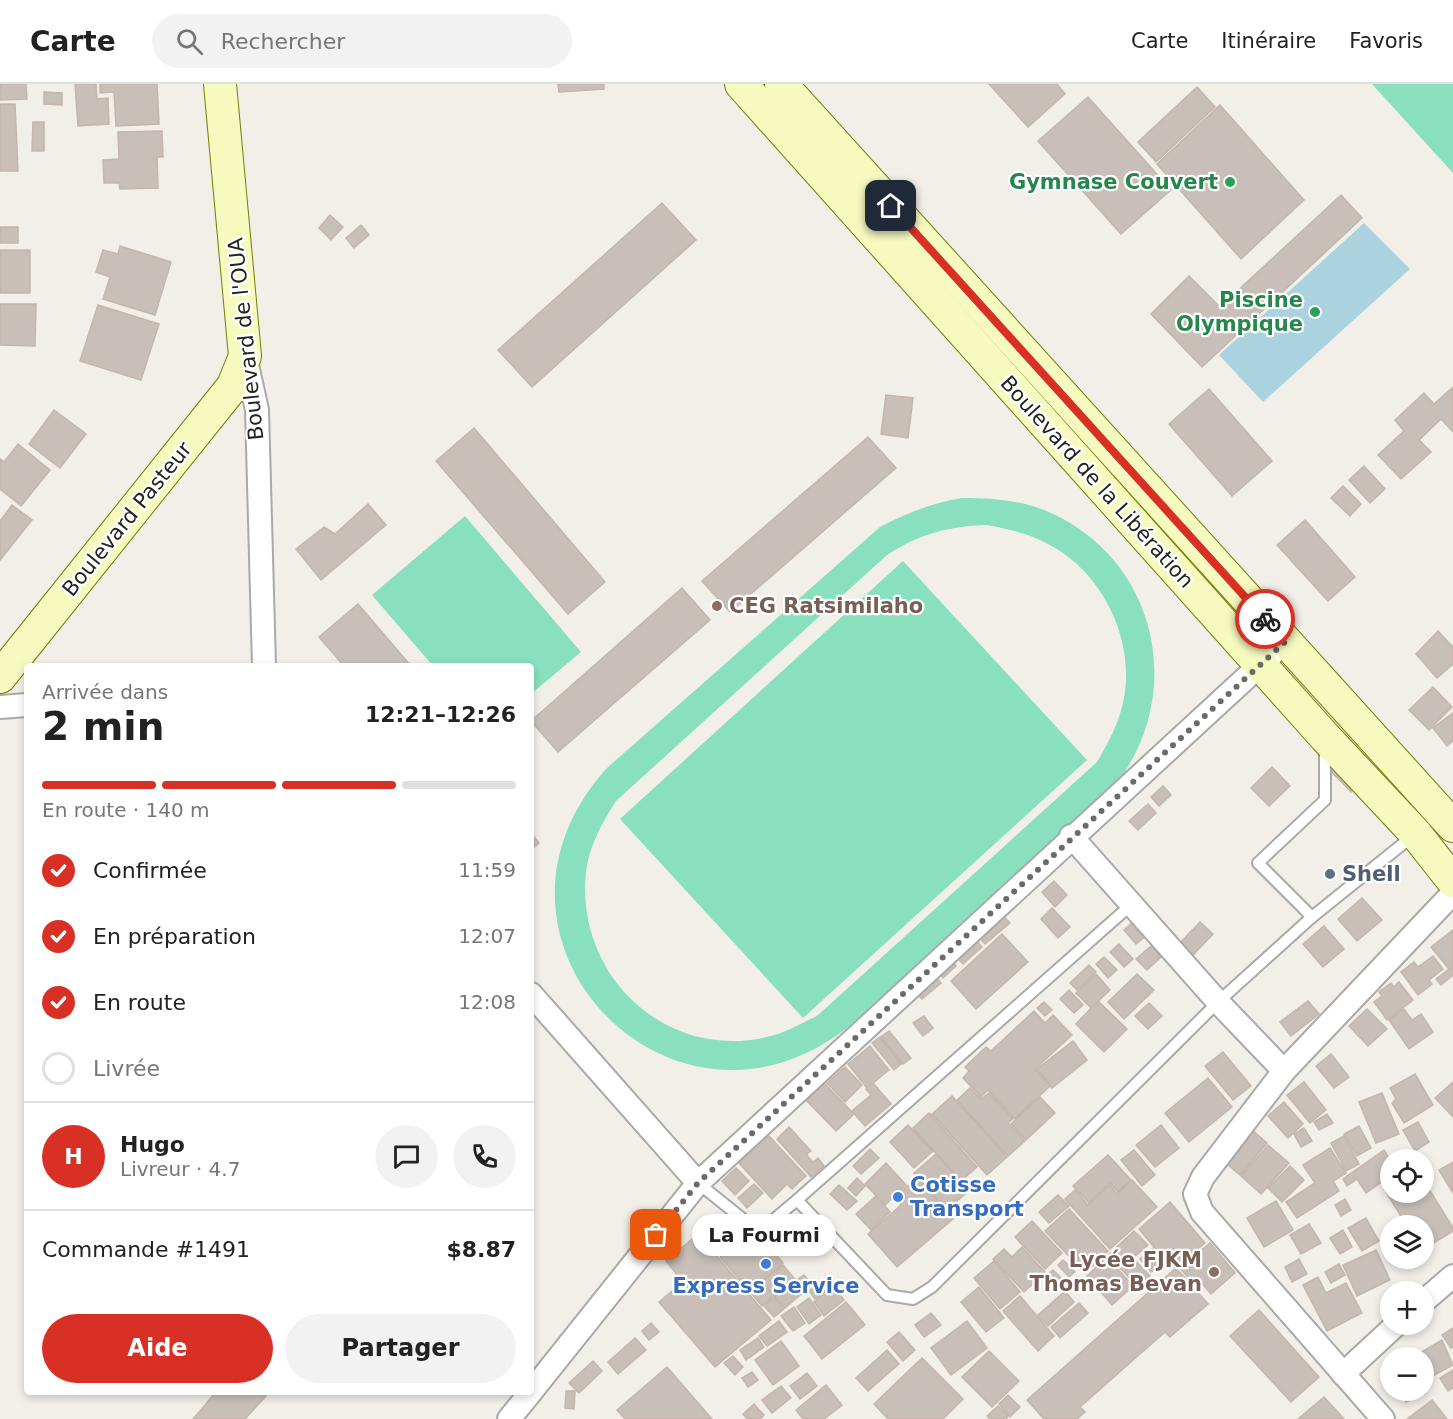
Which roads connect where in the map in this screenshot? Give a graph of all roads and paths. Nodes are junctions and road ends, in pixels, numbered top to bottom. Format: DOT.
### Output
graph roads {
  1 [pos="220,84"];
  2 [pos="741,84"];
  3 [pos="781,84"];
  4 [pos="245,356"];
  5 [pos="1285,642"];
  6 [pos="264,663"];
  7 [pos="1260,664"];
  8 [pos="0,677"];
  9 [pos="24,705"];
  10 [pos="0,706"];
  11 [pos="1325,737"];
  12 [pos="1453,826"];
  13 [pos="1416,834"];
  14 [pos="1071,836"];
  15 [pos="1453,881"];
  16 [pos="1453,893"];
  17 [pos="1132,904"];
  18 [pos="1312,917"];
  19 [pos="534,997"];
  20 [pos="1218,1002"];
  21 [pos="1284,1071"];
  22 [pos="698,1183"];
  23 [pos="796,1200"];
  24 [pos="1453,1276"];
  25 [pos="1434,1292"];
  26 [pos="1385,1335"];
  27 [pos="1343,1374"];
  28 [pos="534,1388"];
  29 [pos="529,1395"];
  30 [pos="515,1417"];
  31 [pos="1383,1419"];
  1 -- 4 [label="main road, Boulevard de l'OUA"];
  2 -- 7 [label="main road, Boulevard de la Libération"];
  3 -- 5 [label="main road, Boulevard de la Libération"];
  4 -- 6 [label="street, Boulevard de l'OUA"];
  4 -- 8 [label="main road, Boulevard Pasteur"];
  5 -- 7 [label="street"];
  5 -- 12 [label="main road, Boulevard de la Libération"];
  7 -- 11 [label="main road, Boulevard de la Libération"];
  7 -- 14 [label="street"];
  9 -- 10 [label="street"];
  11 -- 13 [label="main road, Boulevard de la Libération"];
  11 -- 18 [label="lane"];
  13 -- 15 [label="main road, Boulevard de la Libération"];
  13 -- 18 [label="lane"];
  14 -- 17 [label="street"];
  14 -- 22 [label="street"];
  16 -- 21 [label="street"];
  17 -- 20 [label="street"];
  17 -- 23 [label="lane"];
  18 -- 20 [label="lane"];
  19 -- 22 [label="street"];
  20 -- 21 [label="street"];
  20 -- 23 [label="lane"];
  21 -- 27 [label="street"];
  22 -- 23 [label="lane"];
  22 -- 28 [label="street"];
  24 -- 25 [label="street"];
  26 -- 27 [label="street"];
  27 -- 31 [label="street"];
  29 -- 30 [label="street"];
}
